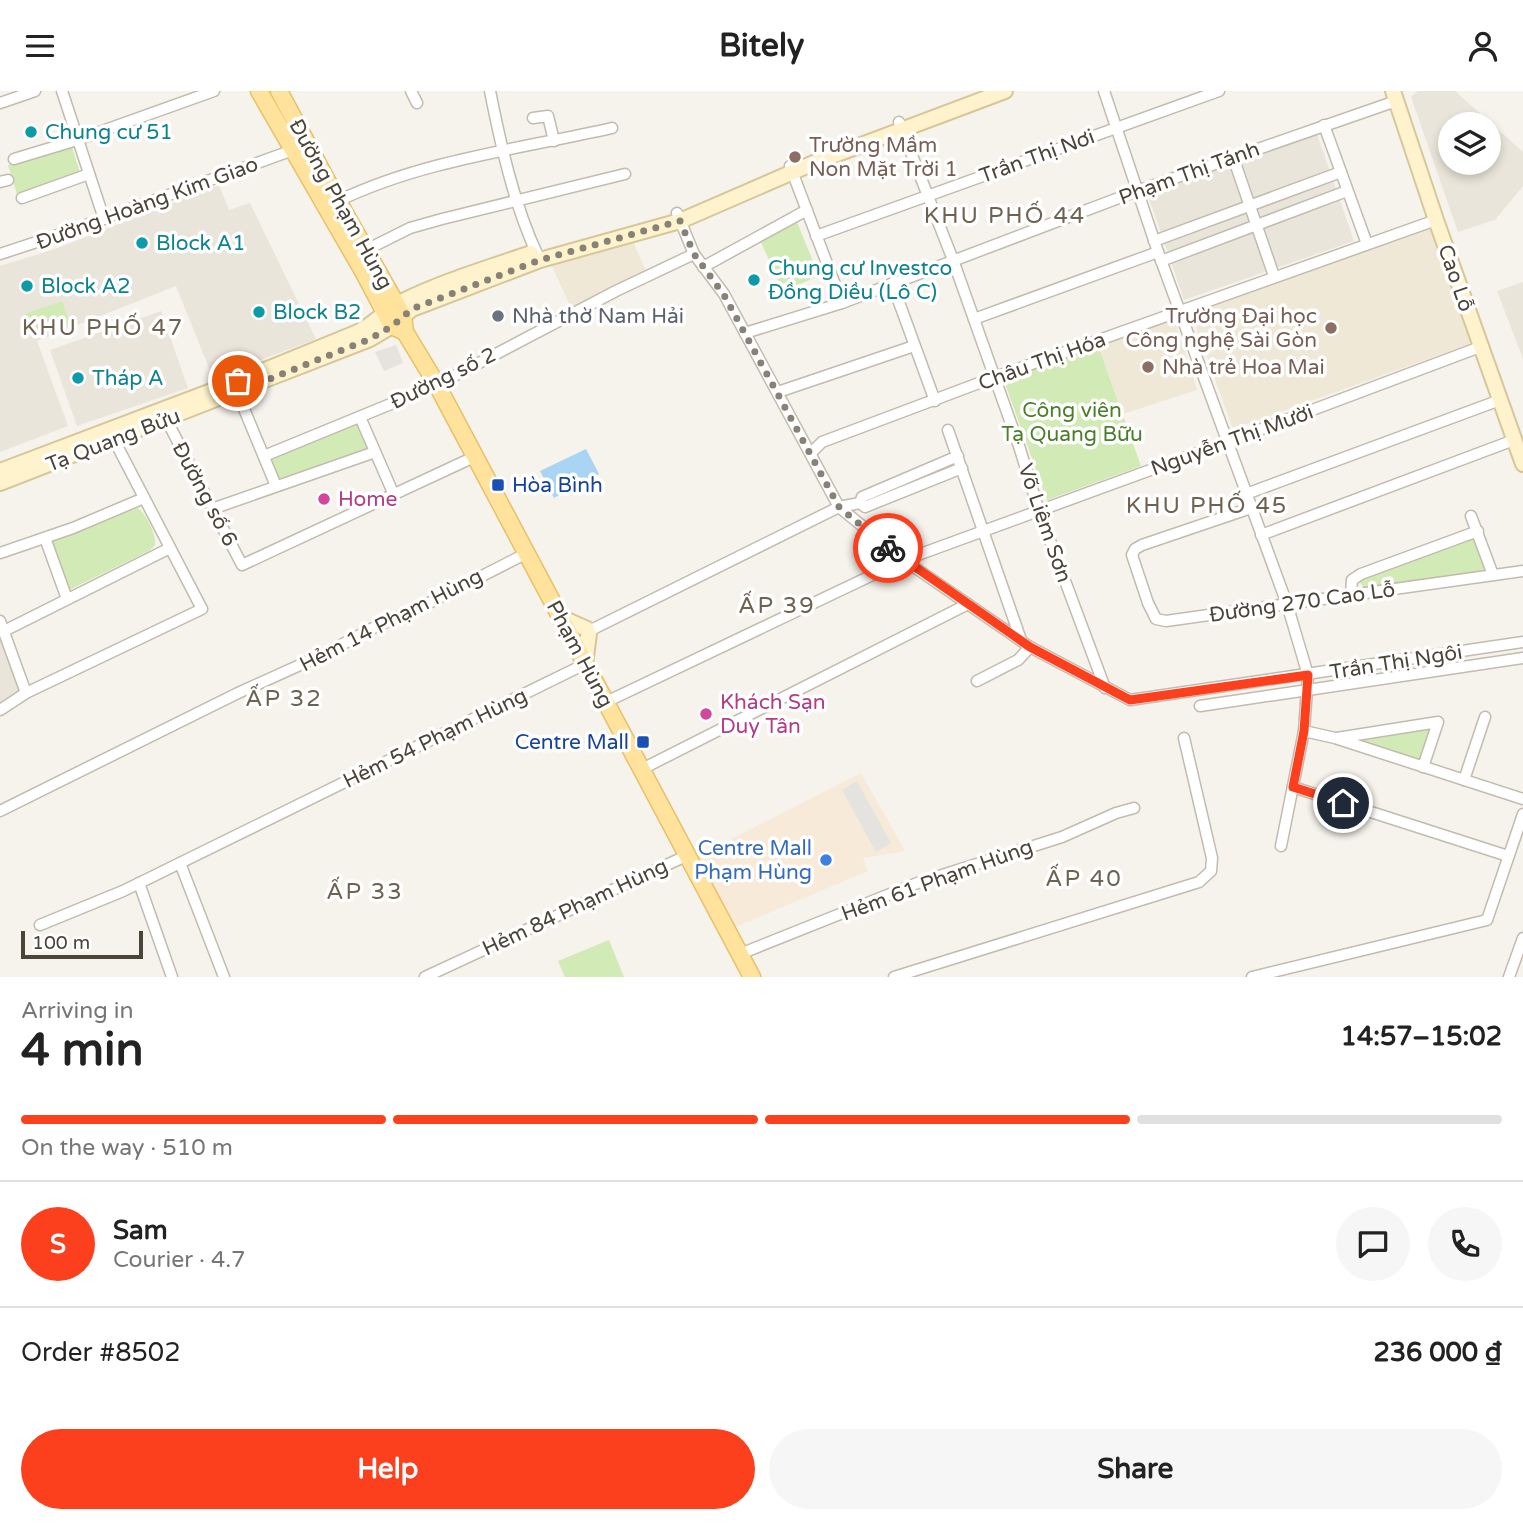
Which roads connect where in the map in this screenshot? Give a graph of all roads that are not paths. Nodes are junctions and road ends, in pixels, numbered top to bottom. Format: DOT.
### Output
graph roads {
  1 [pos="35,91"];
  2 [pos="62,91"];
  3 [pos="214,91"];
  4 [pos="259,91"];
  5 [pos="279,91"];
  6 [pos="411,91"];
  7 [pos="490,91"];
  8 [pos="980,91"];
  9 [pos="1005,91"];
  10 [pos="1104,91"];
  11 [pos="1219,91"];
  12 [pos="1394,96"];
  13 [pos="0,103"];
  14 [pos="417,103"];
  15 [pos="533,118"];
  16 [pos="1324,125"];
  17 [pos="901,126"];
  18 [pos="1117,127"];
  19 [pos="612,128"];
  20 [pos="78,140"];
  21 [pos="554,141"];
  22 [pos="293,150"];
  23 [pos="504,152"];
  24 [pos="1233,157"];
  25 [pos="14,159"];
  26 [pos="792,169"];
  27 [pos="1340,172"];
  28 [pos="89,174"];
  29 [pos="625,174"];
  30 [pos="1137,191"];
  31 [pos="1348,191"];
  32 [pos="928,195"];
  33 [pos="22,198"];
  34 [pos="338,201"];
  35 [pos="518,201"];
  36 [pos="1250,206"];
  37 [pos="807,210"];
  38 [pos="678,217"];
  39 [pos="104,219"];
  40 [pos="1436,219"];
  41 [pos="1257,225"];
  42 [pos="816,236"];
  43 [pos="1154,241"];
  44 [pos="1367,244"];
  45 [pos="366,250"];
  46 [pos="0,254"];
  47 [pos="694,254"];
  48 [pos="538,256"];
  49 [pos="1160,257"];
  50 [pos="953,260"];
  51 [pos="703,267"];
  52 [pos="1274,276"];
  53 [pos="892,283"];
  54 [pos="842,303"];
  55 [pos="1179,311"];
  56 [pos="397,318"];
  57 [pos="974,319"];
  58 [pos="745,333"];
  59 [pos="915,346"];
  60 [pos="1480,347"];
  61 [pos="995,377"];
  62 [pos="437,385"];
  63 [pos="235,387"];
  64 [pos="778,392"];
  65 [pos="1500,400"];
  66 [pos="935,401"];
  67 [pos="360,417"];
  68 [pos="166,419"];
  69 [pos="948,430"];
  70 [pos="111,435"];
  71 [pos="1514,440"];
  72 [pos="1227,443"];
  73 [pos="376,452"];
  74 [pos="811,453"];
  75 [pos="264,456"];
  76 [pos="958,456"];
  77 [pos="474,457"];
  78 [pos="1523,464"];
  79 [pos="962,468"];
  80 [pos="0,471"];
  81 [pos="0,483"];
  82 [pos="276,487"];
  83 [pos="1246,494"];
  84 [pos="394,495"];
  85 [pos="144,498"];
  86 [pos="860,503"];
  87 [pos="839,507"];
  88 [pos="1251,508"];
  89 [pos="212,509"];
  90 [pos="1039,511"];
  91 [pos="1471,516"];
  92 [pos="985,531"];
  93 [pos="1478,531"];
  94 [pos="1261,534"];
  95 [pos="45,538"];
  96 [pos="170,548"];
  97 [pos="0,553"];
  98 [pos="527,553"];
  99 [pos="904,560"];
  100 [pos="1523,571"];
  101 [pos="1493,575"];
  102 [pos="1351,595"];
  103 [pos="67,599"];
  104 [pos="968,604"];
  105 [pos="1287,604"];
  106 [pos="560,617"];
  107 [pos="2,626"];
  108 [pos="590,631"];
  109 [pos="572,641"];
  110 [pos="1523,642"];
  111 [pos="1025,644"];
  112 [pos="1523,658"];
  113 [pos="585,664"];
  114 [pos="1308,675"];
  115 [pos="977,681"];
  116 [pos="1105,688"];
  117 [pos="1307,689"];
  118 [pos="26,693"];
  119 [pos="606,702"];
  120 [pos="1200,706"];
  121 [pos="0,710"];
  122 [pos="1485,717"];
  123 [pos="1304,731"];
  124 [pos="1184,738"];
  125 [pos="1335,738"];
  126 [pos="1423,767"];
  127 [pos="642,769"];
  128 [pos="1464,780"];
  129 [pos="1293,787"];
  130 [pos="1523,799"];
  131 [pos="1134,808"];
  132 [pos="0,811"];
  133 [pos="1523,814"];
  134 [pos="1281,846"];
  135 [pos="688,855"];
  136 [pos="1508,856"];
  137 [pos="180,863"];
  138 [pos="139,883"];
  139 [pos="40,925"];
  140 [pos="1523,938"];
  141 [pos="740,954"];
  142 [pos="1523,974"];
  143 [pos="172,977"];
  144 [pos="225,977"];
  145 [pos="425,977"];
  146 [pos="752,977"];
  147 [pos="894,977"];
  148 [pos="1252,977"];
  149 [pos="1509,977"];
  1 -- 13 [label="street"];
  2 -- 20 [label="street"];
  3 -- 20 [label="street"];
  4 -- 22 [label="main road, Đường Phạm Hùng"];
  5 -- 34 [label="main road, Đường Phạm Hùng"];
  6 -- 14 [label="street"];
  7 -- 23 [label="street"];
  8 -- 17 [label="main road, Tạ Quang Bửu"];
  9 -- 17 [label="main road, Tạ Quang Bửu"];
  10 -- 18 [label="street"];
  11 -- 18 [label="street, Trần Thị Nơi"];
  12 -- 16 [label="street, Phạm Thị Tánh"];
  12 -- 40 [label="main road, Cao Lỗ"];
  15 -- 21 [label="street"];
  16 -- 24 [label="street, Phạm Thị Tánh"];
  16 -- 27 [label="street"];
  17 -- 26 [label="main road, Tạ Quang Bửu"];
  17 -- 32 [label="street, Võ Liêm Sơn"];
  18 -- 30 [label="street"];
  18 -- 32 [label="street, Trần Thị Nơi"];
  19 -- 21 [label="street"];
  20 -- 25 [label="street"];
  20 -- 28 [label="street"];
  21 -- 23 [label="street"];
  22 -- 39 [label="street, Đường Hoàng Kim Giao"];
  22 -- 56 [label="main road, Đường Phạm Hùng"];
  23 -- 34 [label="street"];
  23 -- 35 [label="street"];
  24 -- 30 [label="street, Phạm Thị Tánh"];
  24 -- 36 [label="street"];
  26 -- 37 [label="street"];
  26 -- 38 [label="main road, Tạ Quang Bửu"];
  27 -- 31 [label="street"];
  27 -- 36 [label="street"];
  28 -- 33 [label="street"];
  28 -- 39 [label="street"];
  29 -- 35 [label="street"];
  30 -- 43 [label="street"];
  30 -- 50 [label="street, Phạm Thị Tánh"];
  31 -- 41 [label="street"];
  31 -- 44 [label="street"];
  32 -- 42 [label="street, Trần Thị Nơi"];
  32 -- 50 [label="street, Võ Liêm Sơn"];
  34 -- 45 [label="main road, Đường Phạm Hùng"];
  35 -- 45 [label="street"];
  35 -- 48 [label="street"];
  36 -- 41 [label="street"];
  36 -- 43 [label="street"];
  37 -- 42 [label="street"];
  37 -- 51 [label="street"];
  38 -- 47 [label="street"];
  38 -- 48 [label="main road, Tạ Quang Bửu"];
  39 -- 46 [label="street, Đường Hoàng Kim Giao"];
  40 -- 44 [label="street, Châu Thị Hóa"];
  40 -- 60 [label="main road, Cao Lỗ"];
  41 -- 49 [label="street"];
  41 -- 52 [label="street"];
  42 -- 54 [label="street"];
  43 -- 49 [label="street"];
  44 -- 52 [label="street, Châu Thị Hóa"];
  45 -- 56 [label="main road, Đường Phạm Hùng"];
  47 -- 51 [label="street"];
  47 -- 62 [label="street, Đường số 2"];
  48 -- 56 [label="main road, Tạ Quang Bửu"];
  49 -- 55 [label="street"];
  49 -- 57 [label="street"];
  50 -- 53 [label="street, Phạm Thị Tánh"];
  50 -- 57 [label="street, Võ Liêm Sơn"];
  51 -- 58 [label="street"];
  52 -- 55 [label="street, Châu Thị Hóa"];
  53 -- 54 [label="street, Phạm Thị Tánh"];
  53 -- 59 [label="street"];
  54 -- 58 [label="street, Phạm Thị Tánh"];
  55 -- 61 [label="street, Châu Thị Hóa"];
  55 -- 72 [label="street"];
  56 -- 62 [label="main road, Phạm Hùng"];
  56 -- 63 [label="main road, Tạ Quang Bửu"];
  57 -- 61 [label="street, Võ Liêm Sơn"];
  58 -- 64 [label="street"];
  59 -- 64 [label="street"];
  59 -- 66 [label="street"];
  60 -- 65 [label="main road, Cao Lỗ"];
  60 -- 72 [label="street, Nguyễn Thị Mười"];
  61 -- 66 [label="street, Châu Thị Hóa"];
  61 -- 90 [label="street, Võ Liêm Sơn"];
  62 -- 67 [label="street, Đường số 2"];
  62 -- 77 [label="main road, Phạm Hùng"];
  63 -- 68 [label="main road, Tạ Quang Bửu"];
  63 -- 70 [label="main road, Tạ Quang Bửu"];
  63 -- 75 [label="street"];
  64 -- 74 [label="street"];
  65 -- 71 [label="main road, Cao Lỗ"];
  65 -- 83 [label="street"];
  66 -- 74 [label="street, Châu Thị Hóa"];
  67 -- 73 [label="street"];
  67 -- 75 [label="street, Đường số 2"];
  68 -- 70 [label="main road, Tạ Quang Bửu"];
  68 -- 89 [label="street, Đường số 6"];
  69 -- 76 [label="street"];
  70 -- 80 [label="main road, Tạ Quang Bửu"];
  70 -- 81 [label="main road, Tạ Quang Bửu"];
  70 -- 85 [label="street"];
  71 -- 78 [label="main road, Cao Lỗ"];
  71 -- 94 [label="street"];
  72 -- 83 [label="street"];
  72 -- 90 [label="street, Nguyễn Thị Mười"];
  73 -- 82 [label="street"];
  73 -- 84 [label="street"];
  74 -- 87 [label="street"];
  75 -- 82 [label="street"];
  76 -- 79 [label="street"];
  76 -- 86 [label="street"];
  77 -- 84 [label="street, Đường số 6"];
  77 -- 98 [label="main road, Phạm Hùng"];
  79 -- 86 [label="street"];
  79 -- 92 [label="street"];
  82 -- 89 [label="street"];
  83 -- 88 [label="street"];
  84 -- 89 [label="street, Đường số 6"];
  85 -- 95 [label="street"];
  85 -- 96 [label="street"];
  86 -- 87 [label="street"];
  87 -- 99 [label="street, Trần Thị Ngôi"];
  87 -- 108 [label="street"];
  88 -- 94 [label="street"];
  88 -- 105 [label="street, Đường 270 Cao Lỗ"];
  90 -- 92 [label="street, Nguyễn Thị Mười"];
  90 -- 116 [label="street, Võ Liêm Sơn"];
  91 -- 93 [label="street"];
  92 -- 99 [label="street, Nguyễn Thị Mười"];
  92 -- 111 [label="street"];
  93 -- 101 [label="street"];
  93 -- 102 [label="street"];
  94 -- 105 [label="street"];
  95 -- 97 [label="street"];
  95 -- 103 [label="street"];
  96 -- 103 [label="street"];
  96 -- 118 [label="street"];
  98 -- 106 [label="main road, Phạm Hùng"];
  98 -- 132 [label="street, Hẻm 14 Phạm Hùng"];
  99 -- 104 [label="street, Trần Thị Ngôi"];
  99 -- 119 [label="street, Nguyễn Thị Mười"];
  100 -- 101 [label="street, Đường 270 Cao Lỗ"];
  101 -- 102 [label="street, Đường 270 Cao Lỗ"];
  102 -- 105 [label="street, Đường 270 Cao Lỗ"];
  103 -- 107 [label="street"];
  104 -- 111 [label="street, Trần Thị Ngôi"];
  104 -- 127 [label="street"];
  105 -- 114 [label="street"];
  106 -- 108 [label="main road"];
  106 -- 109 [label="main road, Phạm Hùng"];
  107 -- 118 [label="street"];
  108 -- 109 [label="street"];
  108 -- 113 [label="main road"];
  109 -- 113 [label="main road, Phạm Hùng"];
  110 -- 114 [label="street, Trần Thị Ngôi"];
  111 -- 115 [label="street"];
  111 -- 116 [label="street, Trần Thị Ngôi"];
  112 -- 117 [label="street, Trần Thị Ngôi"];
  113 -- 119 [label="main road, Phạm Hùng"];
  113 -- 137 [label="street, Hẻm 54 Phạm Hùng"];
  114 -- 116 [label="street, Trần Thị Ngôi"];
  114 -- 117 [label="street"];
  117 -- 120 [label="street, Trần Thị Ngôi"];
  117 -- 123 [label="street"];
  118 -- 121 [label="street"];
  119 -- 127 [label="main road, Phạm Hùng"];
  122 -- 128 [label="street"];
  123 -- 125 [label="street"];
  123 -- 129 [label="street"];
  124 -- 147 [label="street"];
  125 -- 126 [label="street"];
  125 -- 126 [label="street"];
  126 -- 128 [label="street"];
  127 -- 135 [label="main road, Phạm Hùng"];
  128 -- 130 [label="street"];
  129 -- 134 [label="street"];
  129 -- 136 [label="street"];
  131 -- 141 [label="street, Hẻm 61 Phạm Hùng"];
  133 -- 136 [label="street"];
  135 -- 141 [label="main road, Phạm Hùng"];
  135 -- 145 [label="street, Hẻm 84 Phạm Hùng"];
  136 -- 148 [label="street"];
  137 -- 138 [label="street, Hẻm 54 Phạm Hùng"];
  137 -- 144 [label="street"];
  138 -- 139 [label="street, Hẻm 54 Phạm Hùng"];
  138 -- 143 [label="street"];
  140 -- 149 [label="street"];
  141 -- 146 [label="main road, Phạm Hùng"];
  142 -- 149 [label="street"];
}
